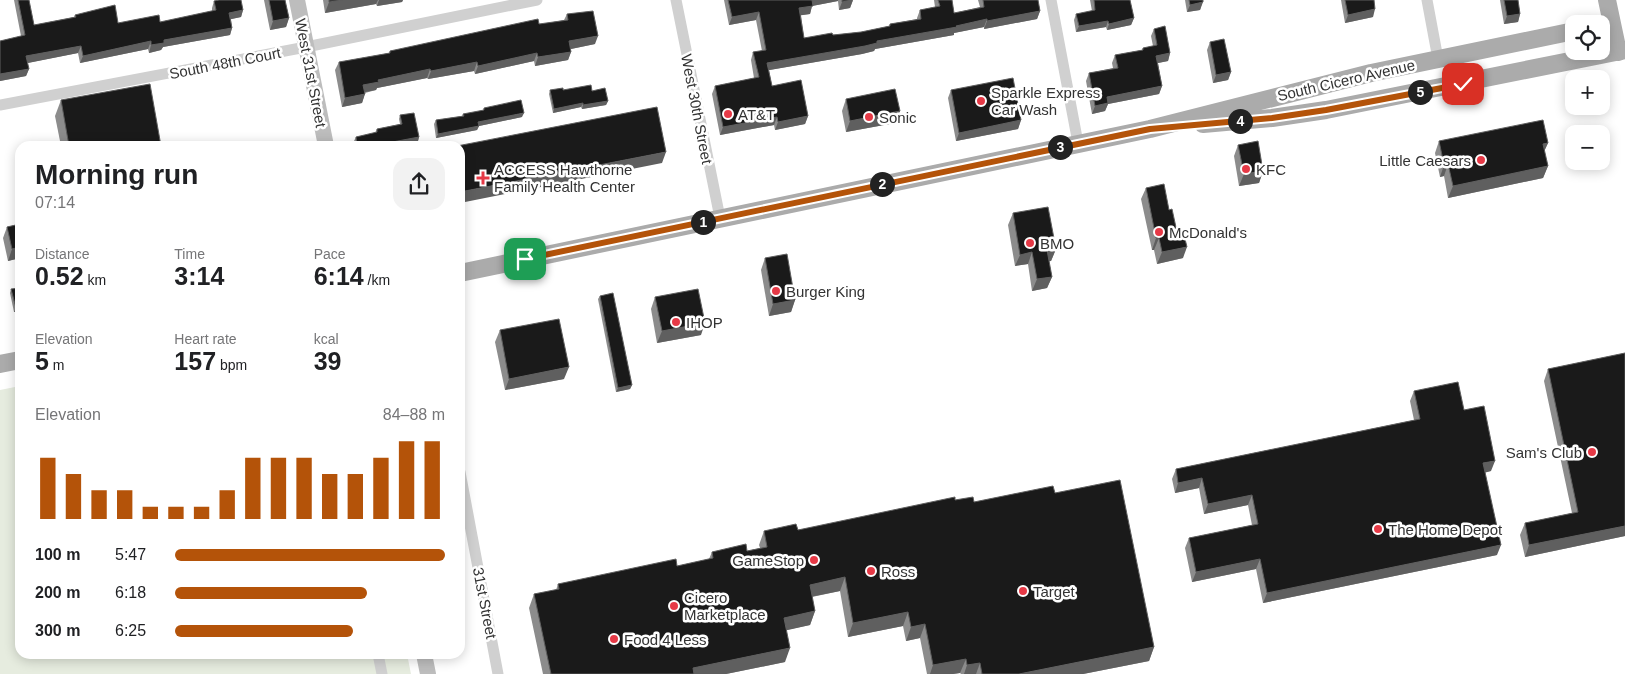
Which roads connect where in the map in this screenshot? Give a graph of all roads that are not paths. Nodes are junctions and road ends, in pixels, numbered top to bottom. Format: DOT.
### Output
graph roads {
  1 [pos="297,0"];
  2 [pos="537,0"];
  3 [pos="676,0"];
  4 [pos="1050,0"];
  5 [pos="1427,0"];
  6 [pos="1607,0"];
  7 [pos="1613,23"];
  8 [pos="1565,33"];
  9 [pos="306,47"];
  10 [pos="1622,51"];
  11 [pos="1438,59"];
  12 [pos="0,105"];
  13 [pos="1150,129"];
  14 [pos="325,141"];
  15 [pos="1078,143"];
  16 [pos="720,218"];
  17 [pos="465,272"];
  18 [pos="15,361"];
  19 [pos="0,364"];
  20 [pos="465,499"];
  21 [pos="379,659"];
  22 [pos="425,659"];
  23 [pos="382,674"];
  24 [pos="428,674"];
  25 [pos="498,674"];
  1 -- 9 [label="main road, West 31st Street"];
  2 -- 9 [label="street, South 48th Court"];
  3 -- 16 [label="street, West 30th Street"];
  4 -- 15 [label="street"];
  5 -- 11 [label="street"];
  6 -- 7 [label="main road"];
  7 -- 10 [label="main road"];
  8 -- 11 [label="main road, South Cicero Avenue"];
  9 -- 12 [label="street, South 48th Court"];
  9 -- 14 [label="main road, West 31st Street"];
  10 -- 13 [label="main road, South Cicero Avenue"];
  11 -- 13 [label="main road, South Cicero Avenue"];
  13 -- 15 [label="main road, South Cicero Avenue"];
  15 -- 16 [label="main road, South Cicero Avenue"];
  16 -- 17 [label="main road, South Cicero Avenue"];
  18 -- 19 [label="main road"];
  20 -- 25 [label="street, 31st Street"];
  21 -- 23 [label="street"];
  22 -- 24 [label="main road"];
}
